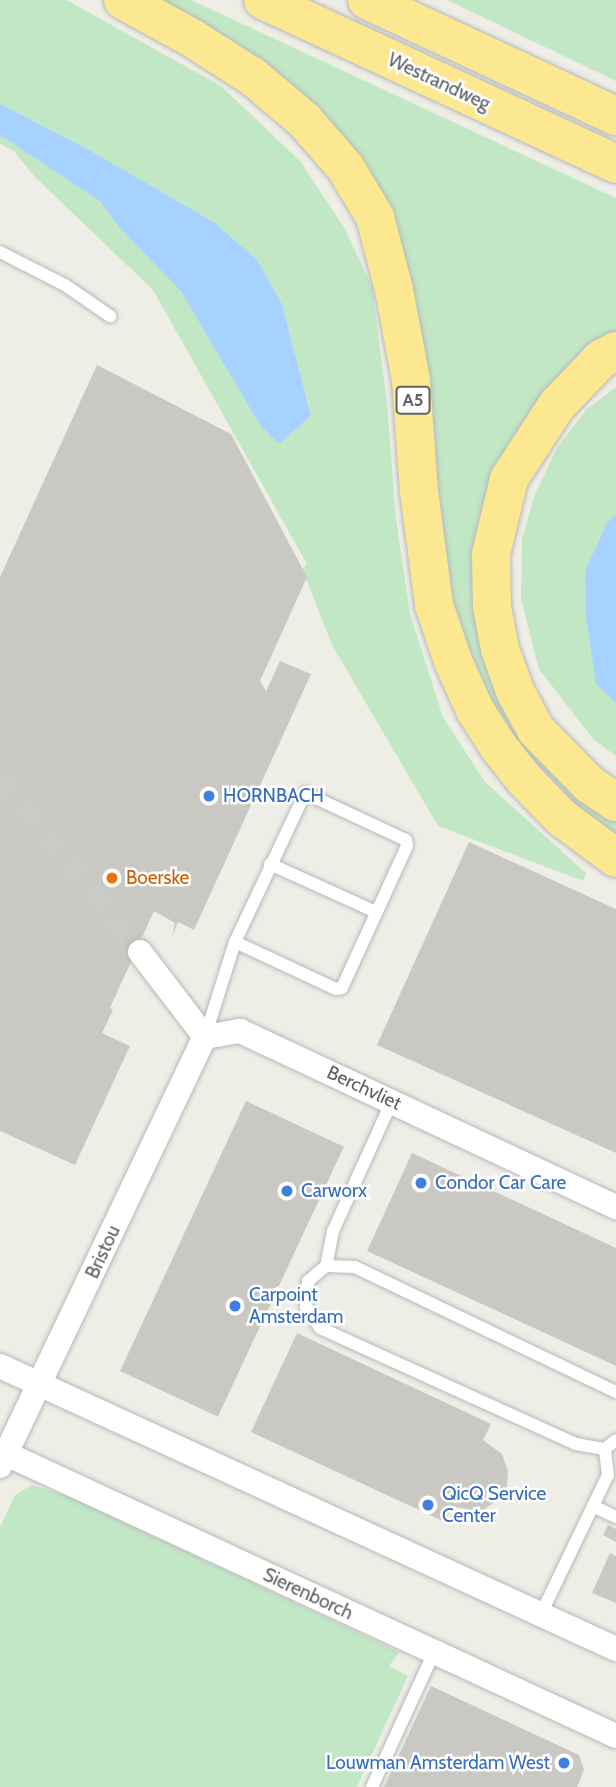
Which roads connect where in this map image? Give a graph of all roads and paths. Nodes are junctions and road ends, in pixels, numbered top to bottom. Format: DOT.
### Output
graph roads {
  1 [pos="123,0"];
  2 [pos="263,0"];
  3 [pos="367,0"];
  4 [pos="616,116"];
  5 [pos="616,164"];
  6 [pos="0,252"];
  7 [pos="110,316"];
  8 [pos="616,351"];
  9 [pos="616,802"];
  10 [pos="616,858"];
  11 [pos="270,864"];
  12 [pos="376,912"];
  13 [pos="235,942"];
  14 [pos="140,952"];
  15 [pos="205,1037"];
  16 [pos="392,1101"];
  17 [pos="616,1207"];
  18 [pos="326,1266"];
  19 [pos="0,1366"];
  20 [pos="40,1384"];
  21 [pos="616,1392"];
  22 [pos="616,1440"];
  23 [pos="605,1449"];
  24 [pos="2,1457"];
  25 [pos="593,1506"];
  26 [pos="616,1517"];
  27 [pos="541,1614"];
  28 [pos="616,1649"];
  29 [pos="434,1652"];
  30 [pos="616,1736"];
  31 [pos="372,1787"];
  1 -- 10 [label="highway, A5"];
  2 -- 5 [label="highway, Westrandweg"];
  3 -- 4 [label="highway"];
  6 -- 7 [label="lane"];
  8 -- 9 [label="highway"];
  11 -- 12 [label="lane"];
  11 -- 12 [label="lane"];
  11 -- 13 [label="lane"];
  12 -- 13 [label="lane"];
  13 -- 15 [label="lane"];
  14 -- 15 [label="street"];
  15 -- 16 [label="street, Berchvliet"];
  15 -- 20 [label="street, Bristou"];
  16 -- 17 [label="street, Berchvliet"];
  16 -- 18 [label="lane"];
  18 -- 21 [label="lane"];
  18 -- 23 [label="lane"];
  19 -- 20 [label="street"];
  20 -- 24 [label="street, Bristou"];
  20 -- 27 [label="street"];
  22 -- 23 [label="lane"];
  23 -- 25 [label="lane"];
  24 -- 29 [label="street, Sierenborch"];
  25 -- 26 [label="lane"];
  25 -- 27 [label="lane"];
  27 -- 28 [label="street"];
  29 -- 30 [label="street, Sierenborch"];
  29 -- 31 [label="lane"];
}
